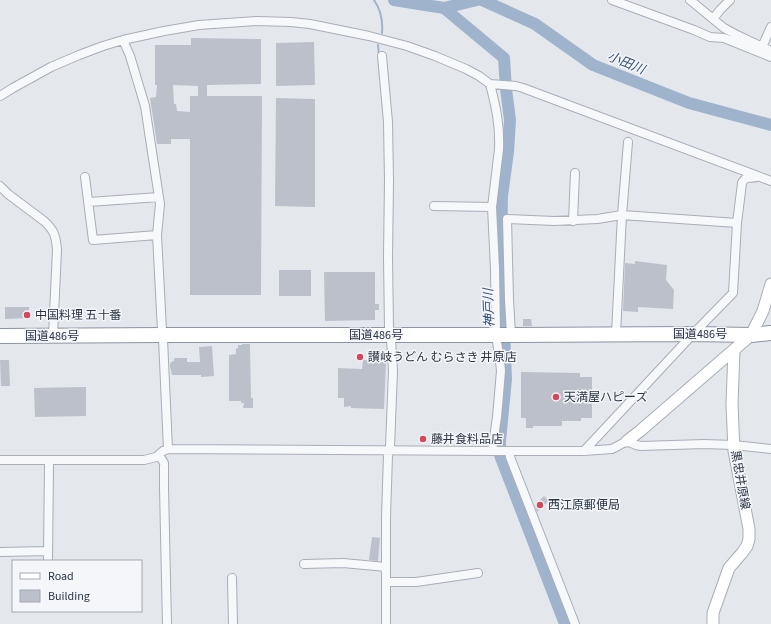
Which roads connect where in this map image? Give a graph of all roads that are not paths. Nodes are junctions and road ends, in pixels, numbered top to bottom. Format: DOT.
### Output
graph roads {
  1 [pos="612,0"];
  2 [pos="690,0"];
  3 [pos="730,0"];
  4 [pos="713,19"];
  5 [pos="771,27"];
  6 [pos="123,40"];
  7 [pos="762,47"];
  8 [pos="771,50"];
  9 [pos="382,56"];
  10 [pos="771,57"];
  11 [pos="493,84"];
  12 [pos="0,96"];
  13 [pos="628,142"];
  14 [pos="575,173"];
  15 [pos="758,176"];
  16 [pos="85,177"];
  17 [pos="771,181"];
  18 [pos="0,186"];
  19 [pos="159,198"];
  20 [pos="89,202"];
  21 [pos="434,206"];
  22 [pos="492,207"];
  23 [pos="622,215"];
  24 [pos="572,221"];
  25 [pos="738,223"];
  26 [pos="157,234"];
  27 [pos="771,284"];
  28 [pos="771,333"];
  29 [pos="616,334"];
  30 [pos="693,334"];
  31 [pos="162,335"];
  32 [pos="504,335"];
  33 [pos="751,335"];
  34 [pos="0,336"];
  35 [pos="53,336"];
  36 [pos="391,336"];
  37 [pos="771,339"];
  38 [pos="734,350"];
  39 [pos="627,442"];
  40 [pos="734,445"];
  41 [pos="168,449"];
  42 [pos="771,449"];
  43 [pos="388,450"];
  44 [pos="493,451"];
  45 [pos="507,451"];
  46 [pos="584,451"];
  47 [pos="159,455"];
  48 [pos="0,460"];
  49 [pos="48,461"];
  50 [pos="48,551"];
  51 [pos="0,552"];
  52 [pos="48,560"];
  53 [pos="304,564"];
  54 [pos="386,567"];
  55 [pos="478,573"];
  56 [pos="232,578"];
  57 [pos="386,582"];
  58 [pos="167,624"];
  59 [pos="233,624"];
  60 [pos="386,624"];
  61 [pos="575,624"];
  62 [pos="713,624"];
  1 -- 10 [label="street"];
  2 -- 4 [label="street"];
  3 -- 4 [label="street"];
  4 -- 7 [label="street"];
  5 -- 7 [label="street"];
  6 -- 11 [label="street"];
  6 -- 12 [label="street"];
  6 -- 19 [label="street"];
  7 -- 8 [label="street"];
  9 -- 36 [label="street"];
  11 -- 15 [label="street"];
  11 -- 22 [label="street"];
  13 -- 23 [label="street"];
  14 -- 24 [label="street"];
  15 -- 17 [label="street"];
  15 -- 25 [label="street"];
  16 -- 20 [label="street"];
  18 -- 35 [label="street"];
  19 -- 20 [label="street"];
  19 -- 26 [label="street"];
  20 -- 26 [label="street"];
  21 -- 22 [label="street"];
  22 -- 32 [label="street"];
  23 -- 24 [label="street"];
  23 -- 25 [label="street"];
  23 -- 29 [label="street"];
  24 -- 32 [label="street"];
  25 -- 30 [label="street"];
  26 -- 31 [label="street"];
  27 -- 33 [label="main road"];
  28 -- 33 [label="highway, 国道486号"];
  29 -- 30 [label="highway, 国道486号"];
  29 -- 32 [label="highway, 国道486号"];
  30 -- 33 [label="highway, 国道486号"];
  30 -- 46 [label="street"];
  31 -- 35 [label="highway, 国道486号"];
  31 -- 36 [label="highway, 国道486号"];
  31 -- 41 [label="street"];
  32 -- 36 [label="highway, 国道486号"];
  32 -- 44 [label="street"];
  33 -- 37 [label="highway, 国道486号"];
  33 -- 38 [label="main road"];
  34 -- 35 [label="highway, 国道486号"];
  36 -- 43 [label="street"];
  38 -- 39 [label="main road"];
  38 -- 40 [label="main road, 黒忠井原線"];
  39 -- 40 [label="street"];
  39 -- 46 [label="street"];
  40 -- 42 [label="street"];
  40 -- 62 [label="main road, 黒忠井原線"];
  41 -- 43 [label="street"];
  41 -- 47 [label="street"];
  43 -- 44 [label="street"];
  43 -- 54 [label="street"];
  44 -- 45 [label="street"];
  45 -- 46 [label="street"];
  45 -- 61 [label="street"];
  47 -- 49 [label="street"];
  47 -- 58 [label="street"];
  48 -- 49 [label="street"];
  49 -- 50 [label="street"];
  50 -- 51 [label="street"];
  50 -- 52 [label="street"];
  53 -- 54 [label="street"];
  54 -- 57 [label="street"];
  55 -- 57 [label="street"];
  56 -- 59 [label="street"];
  57 -- 60 [label="street"];
}
